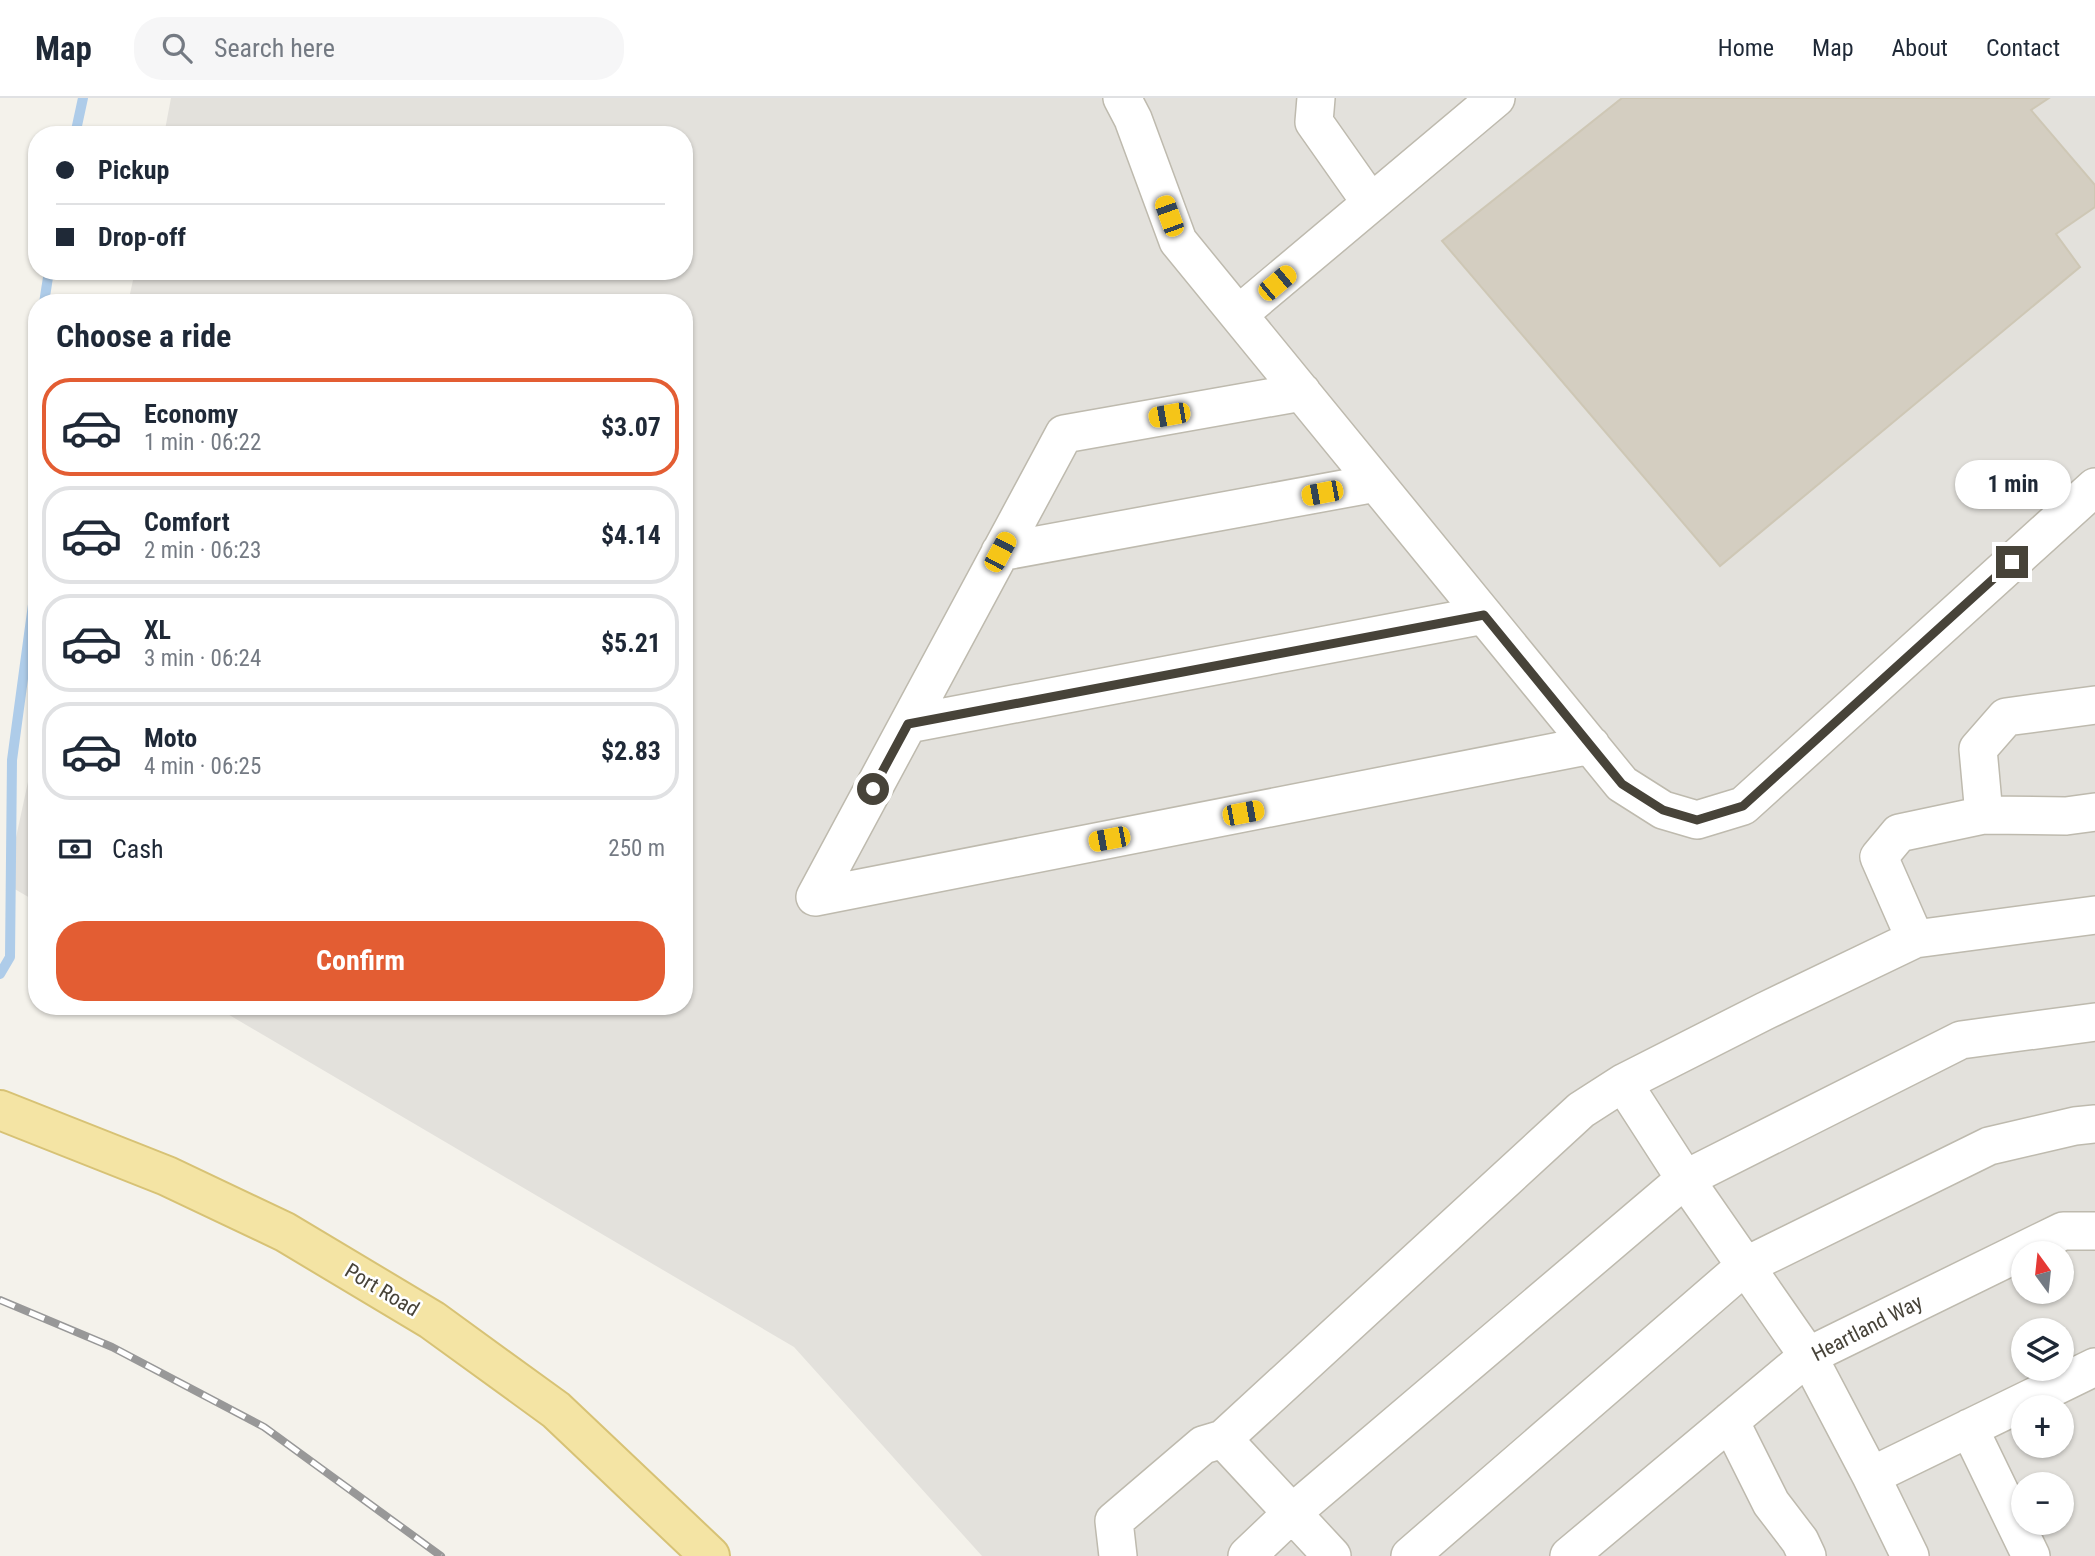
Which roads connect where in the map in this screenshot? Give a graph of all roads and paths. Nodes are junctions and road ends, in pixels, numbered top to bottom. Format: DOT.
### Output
graph roads {
  1 [pos="1316,98"];
  2 [pos="1496,98"];
  3 [pos="1137,105"];
  4 [pos="1371,203"];
  5 [pos="1239,314"];
  6 [pos="1301,391"];
  7 [pos="1376,483"];
  8 [pos="2095,487"];
  9 [pos="1000,552"];
  10 [pos="1484,615"];
  11 [pos="2095,705"];
  12 [pos="908,724"];
  13 [pos="1591,745"];
  14 [pos="2095,812"];
  15 [pos="1984,815"];
  16 [pos="2095,915"];
  17 [pos="1915,939"];
  18 [pos="2095,1022"];
  19 [pos="1623,1083"];
  20 [pos="0,1110"];
  21 [pos="2095,1124"];
  22 [pos="1685,1179"];
  23 [pos="2095,1231"];
  24 [pos="1745,1266"];
  25 [pos="1808,1356"];
  26 [pos="2095,1367"];
  27 [pos="1730,1421"];
  28 [pos="1969,1429"];
  29 [pos="1223,1439"];
  30 [pos="1871,1476"];
  31 [pos="1292,1513"];
  32 [pos="710,1556"];
  33 [pos="1118,1556"];
  34 [pos="1247,1556"];
  35 [pos="1332,1556"];
  36 [pos="1410,1556"];
  37 [pos="1569,1556"];
  38 [pos="1807,1556"];
  39 [pos="1910,1556"];
  40 [pos="2031,1556"];
  1 -- 4 [label="lane"];
  2 -- 4 [label="lane"];
  3 -- 5 [label="lane"];
  4 -- 5 [label="lane"];
  5 -- 6 [label="lane"];
  6 -- 7 [label="lane"];
  6 -- 9 [label="lane"];
  7 -- 9 [label="lane"];
  7 -- 10 [label="lane"];
  8 -- 13 [label="lane"];
  9 -- 12 [label="lane"];
  10 -- 12 [label="lane"];
  10 -- 13 [label="lane"];
  11 -- 15 [label="lane"];
  12 -- 13 [label="lane"];
  14 -- 15 [label="lane"];
  15 -- 17 [label="lane"];
  16 -- 17 [label="lane"];
  17 -- 19 [label="lane"];
  18 -- 22 [label="lane"];
  19 -- 22 [label="lane"];
  19 -- 29 [label="lane"];
  20 -- 32 [label="main road, Port Road"];
  21 -- 24 [label="lane"];
  22 -- 24 [label="lane"];
  22 -- 31 [label="lane"];
  23 -- 25 [label="lane, Heartland Way"];
  24 -- 25 [label="lane"];
  24 -- 36 [label="lane"];
  25 -- 27 [label="lane, Heartland Way"];
  25 -- 30 [label="lane"];
  26 -- 28 [label="lane"];
  27 -- 37 [label="lane, Heartland Way"];
  27 -- 38 [label="lane"];
  28 -- 30 [label="lane"];
  28 -- 40 [label="lane"];
  29 -- 31 [label="lane"];
  29 -- 33 [label="lane"];
  30 -- 39 [label="lane"];
  31 -- 34 [label="lane"];
  31 -- 35 [label="lane"];
}
